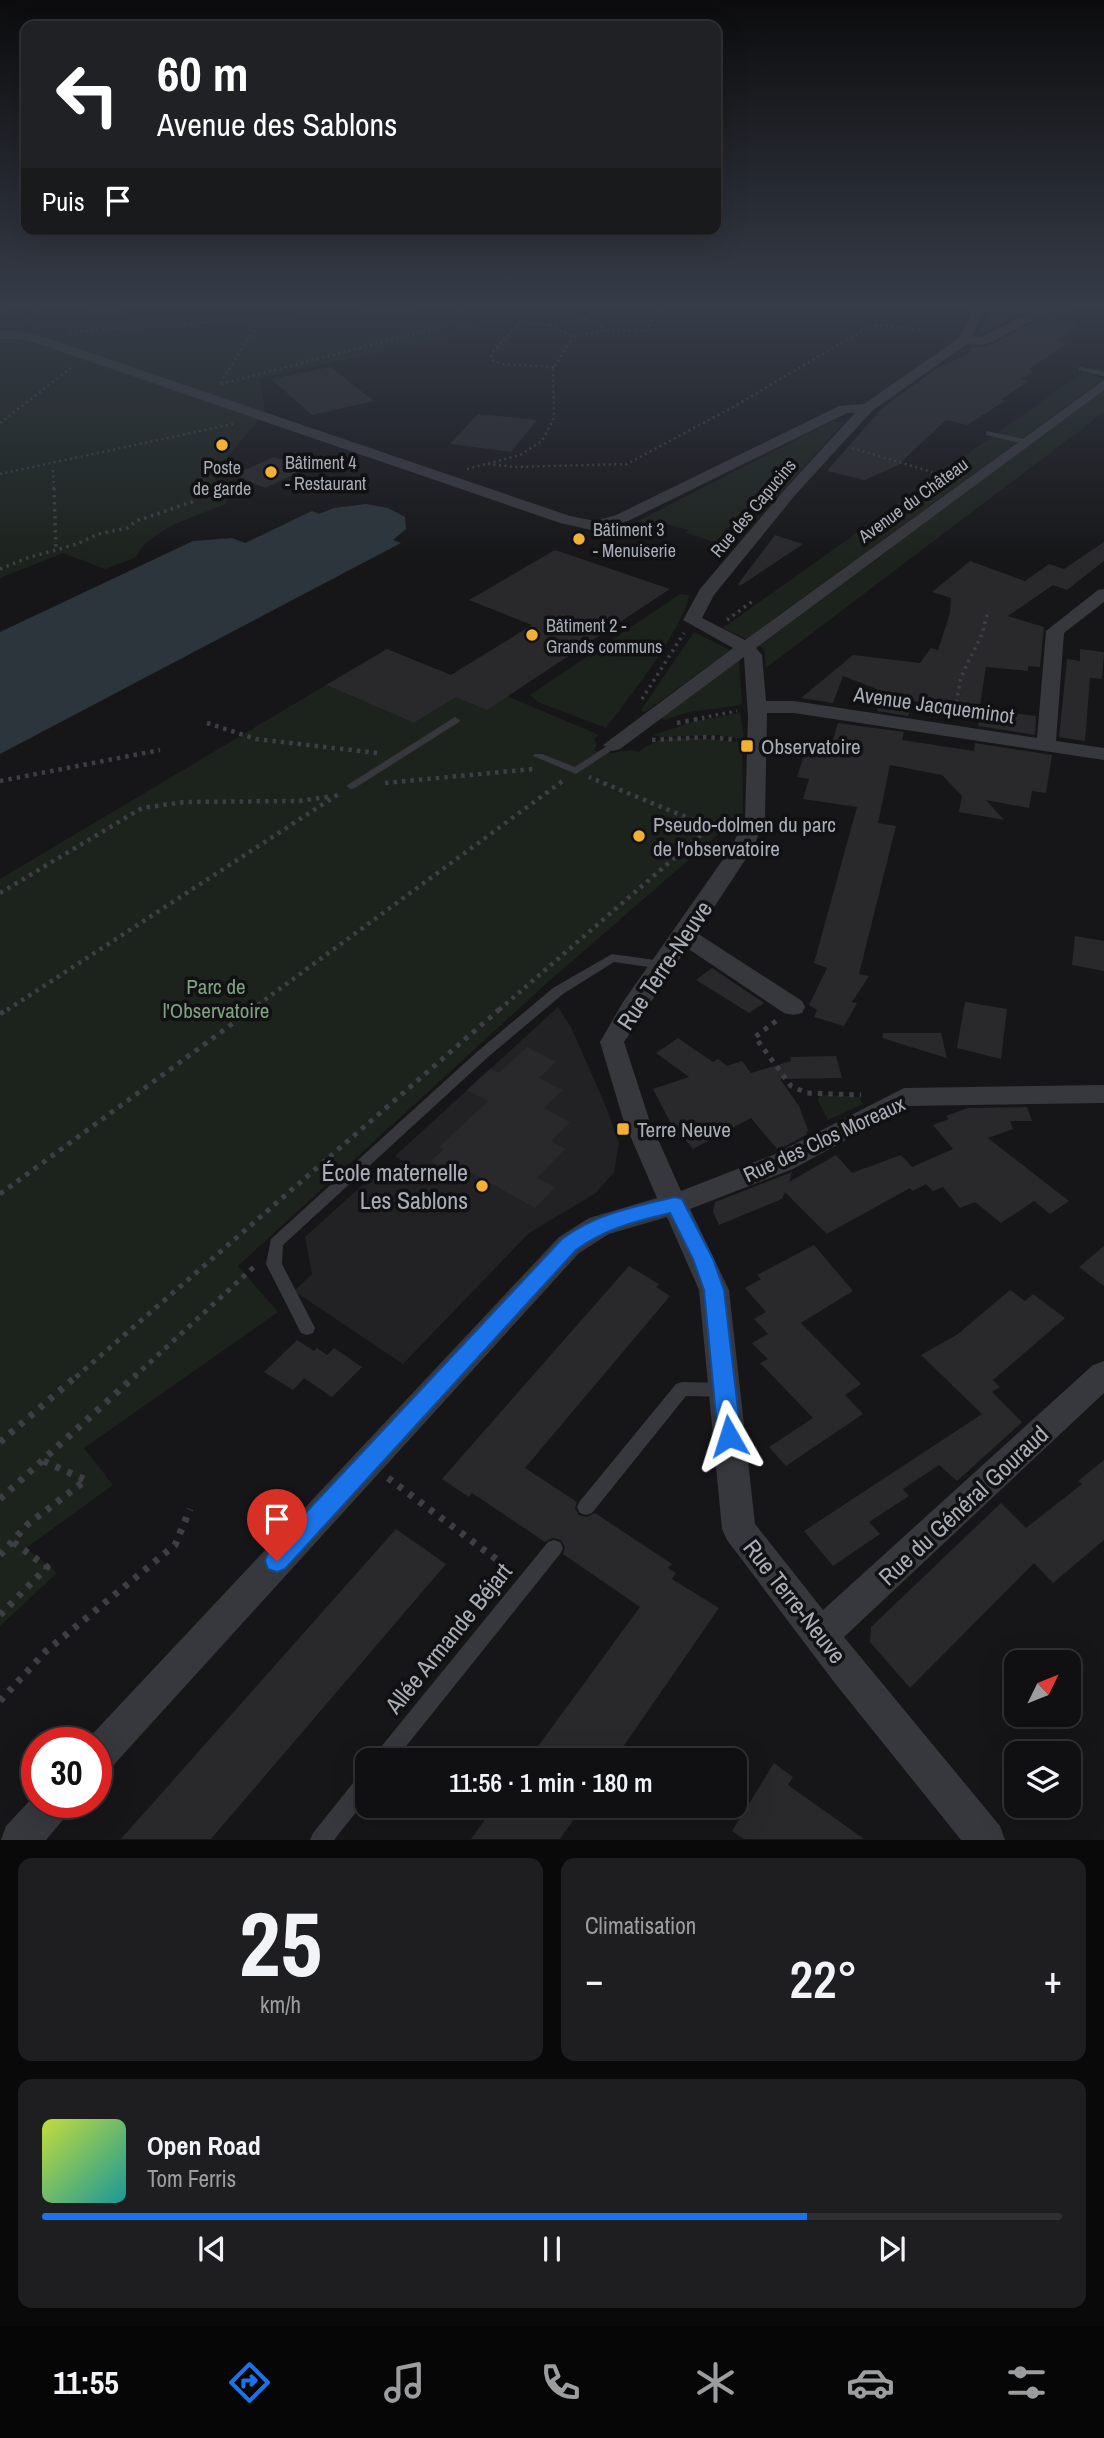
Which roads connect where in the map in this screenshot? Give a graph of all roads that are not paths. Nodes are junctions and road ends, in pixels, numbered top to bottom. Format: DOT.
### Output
graph roads {
  1 [pos="195,393"];
  2 [pos="889,393"];
  3 [pos="1092,393"];
  4 [pos="867,408"];
  5 [pos="989,433"];
  6 [pos="1025,442"];
  7 [pos="1104,594"];
  8 [pos="745,647"];
  9 [pos="758,707"];
  10 [pos="455,720"];
  11 [pos="613,745"];
  12 [pos="1046,745"];
  13 [pos="1104,754"];
  14 [pos="538,756"];
  15 [pos="351,786"];
  16 [pos="684,935"];
  17 [pos="662,965"];
  18 [pos="793,1007"];
  19 [pos="1104,1094"];
  20 [pos="675,1205"];
  21 [pos="307,1328"];
  22 [pos="1104,1374"];
  23 [pos="724,1390"];
  24 [pos="586,1507"];
  25 [pos="554,1548"];
  26 [pos="821,1635"];
  27 [pos="112,1740"];
  28 [pos="393,1748"];
  29 [pos="355,1796"];
  30 [pos="39,1818"];
  31 [pos="20,1839"];
  32 [pos="320,1839"];
  33 [pos="986,1839"];
  1 -- 4 [label="street"];
  2 -- 4 [label="street, Rue des Capucins"];
  3 -- 6 [label="street, Avenue du Château"];
  4 -- 8 [label="street, Rue des Capucins"];
  5 -- 6 [label="lane"];
  6 -- 8 [label="street, Avenue du Château"];
  7 -- 12 [label="street"];
  8 -- 9 [label="street, Rue Terre-Neuve"];
  8 -- 11 [label="street, Avenue du Château"];
  9 -- 12 [label="street, Avenue Jacqueminot"];
  9 -- 16 [label="street, Rue Terre-Neuve"];
  10 -- 15 [label="lane"];
  11 -- 14 [label="lane"];
  12 -- 13 [label="street, Avenue Jacqueminot"];
  16 -- 17 [label="street, Rue Terre-Neuve"];
  16 -- 18 [label="street"];
  17 -- 20 [label="street, Rue Terre-Neuve"];
  17 -- 21 [label="lane"];
  19 -- 20 [label="street, Rue des Clos Moreaux"];
  20 -- 23 [label="street, Rue Terre-Neuve"];
  20 -- 27 [label="street, Rue des Clos Moreaux"];
  22 -- 26 [label="street, Rue du Général Gouraud"];
  23 -- 24 [label="lane"];
  23 -- 26 [label="street, Rue Terre-Neuve"];
  25 -- 28 [label="lane, Allée Armande Béjart"];
  26 -- 33 [label="street, Rue Terre-Neuve"];
  29 -- 32 [label="lane"];
  30 -- 31 [label="street"];
}
